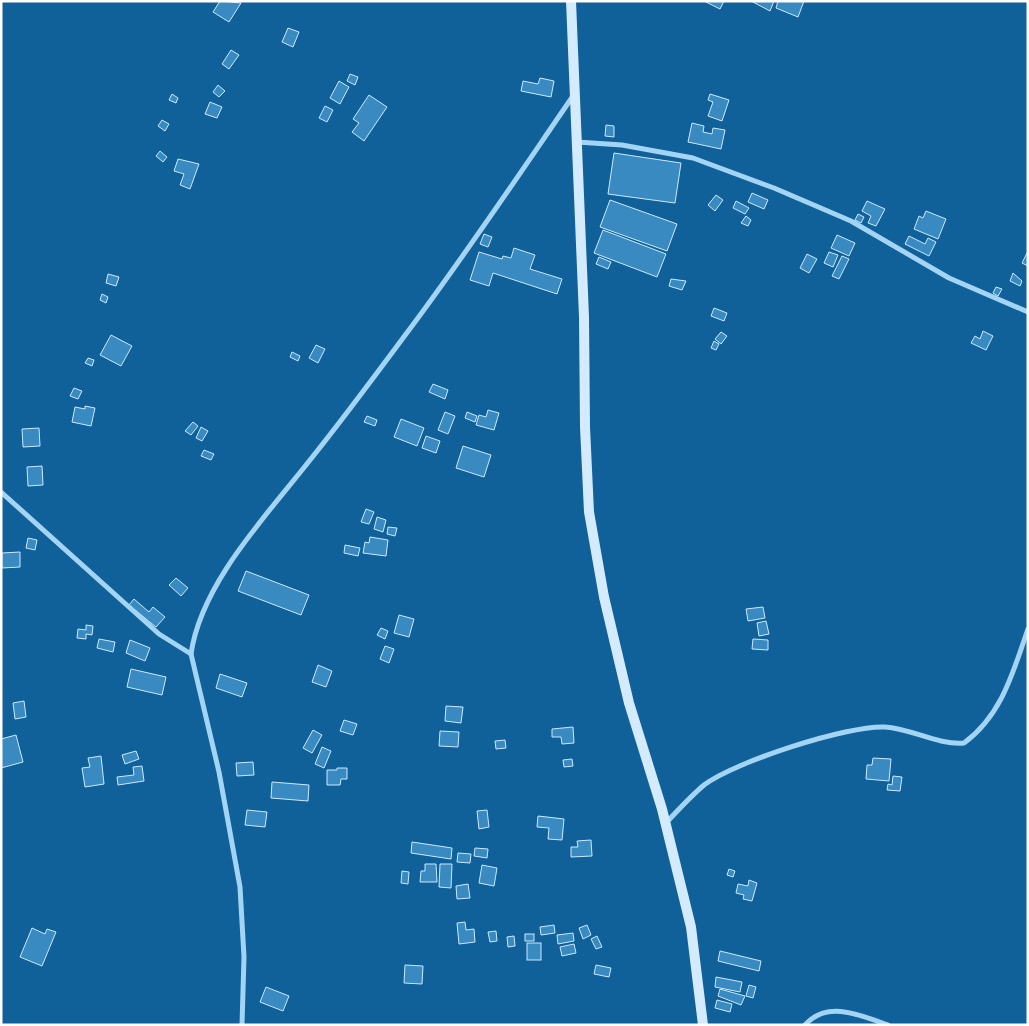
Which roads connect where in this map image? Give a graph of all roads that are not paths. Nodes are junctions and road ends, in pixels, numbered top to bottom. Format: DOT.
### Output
graph roads {
  1 [pos="571,1"];
  2 [pos="574,96"];
  3 [pos="576,142"];
  4 [pos="1028,312"];
  5 [pos="1,492"];
  6 [pos="1028,629"];
  7 [pos="191,654"];
  8 [pos="665,823"];
  9 [pos="705,1024"];
  10 [pos="242,1025"];
  11 [pos="805,1025"];
  12 [pos="888,1025"];
  1 -- 2 [label="street"];
  2 -- 3 [label="street"];
  2 -- 7 [label="street"];
  3 -- 4 [label="street"];
  3 -- 8 [label="street"];
  5 -- 7 [label="street"];
  6 -- 8 [label="street"];
  7 -- 10 [label="street"];
  8 -- 9 [label="street"];
  11 -- 12 [label="street"];
}
